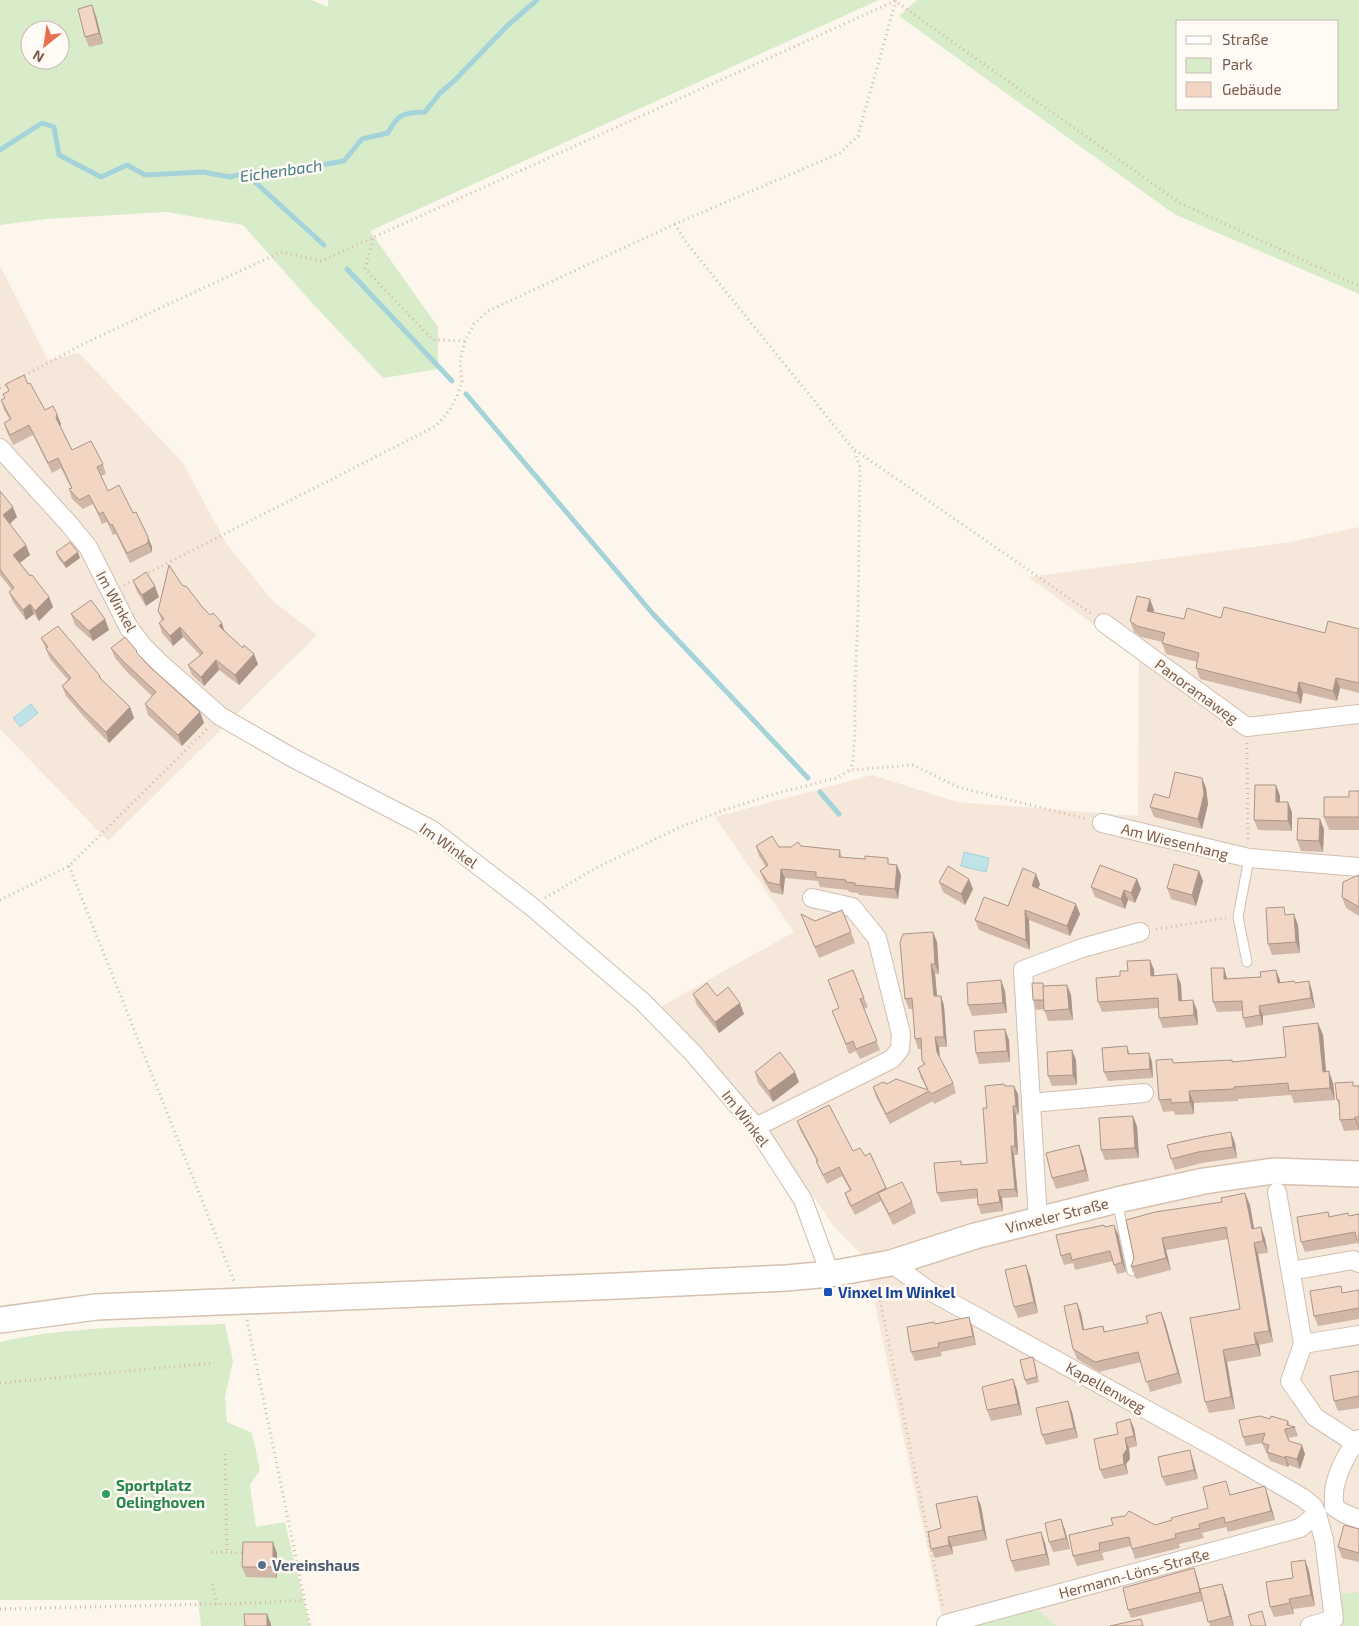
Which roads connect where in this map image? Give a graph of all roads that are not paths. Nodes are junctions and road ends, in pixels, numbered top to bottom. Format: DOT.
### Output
graph roads {
  1 [pos="0,448"];
  2 [pos="1104,623"];
  3 [pos="1359,714"];
  4 [pos="1102,823"];
  5 [pos="1248,858"];
  6 [pos="1359,867"];
  7 [pos="812,898"];
  8 [pos="1140,932"];
  9 [pos="1247,962"];
  10 [pos="1144,1093"];
  11 [pos="1031,1103"];
  12 [pos="756,1127"];
  13 [pos="1359,1174"];
  14 [pos="1277,1192"];
  15 [pos="1117,1200"];
  16 [pos="1038,1219"];
  17 [pos="1359,1263"];
  18 [pos="883,1271"];
  19 [pos="1132,1271"];
  20 [pos="1291,1271"];
  21 [pos="830,1274"];
  22 [pos="0,1320"];
  23 [pos="1359,1335"];
  24 [pos="1303,1344"];
  25 [pos="1357,1441"];
  26 [pos="1317,1514"];
  27 [pos="1359,1520"];
  28 [pos="946,1624"];
  29 [pos="1310,1626"];
  1 -- 12 [label="street, Im Winkel"];
  2 -- 3 [label="street, Panoramaweg"];
  4 -- 5 [label="street, Am Wiesenhang"];
  5 -- 6 [label="street, Am Wiesenhang"];
  5 -- 9 [label="lane, Am Wiesenhang"];
  7 -- 12 [label="street"];
  8 -- 11 [label="street"];
  10 -- 11 [label="street"];
  11 -- 16 [label="street"];
  12 -- 21 [label="street, Im Winkel"];
  13 -- 15 [label="main road, Vinxeler Straße"];
  14 -- 20 [label="street"];
  15 -- 16 [label="main road, Vinxeler Straße"];
  15 -- 19 [label="lane"];
  16 -- 18 [label="main road, Vinxeler Straße"];
  17 -- 20 [label="street"];
  18 -- 21 [label="main road, Vinxeler Straße"];
  18 -- 26 [label="street, Kapellenweg"];
  20 -- 24 [label="street"];
  21 -- 22 [label="main road, Vinxeler Straße"];
  23 -- 24 [label="street"];
  24 -- 25 [label="street"];
  25 -- 27 [label="street"];
  26 -- 28 [label="street, Hermann-Löns-Straße"];
  26 -- 29 [label="street"];
}
